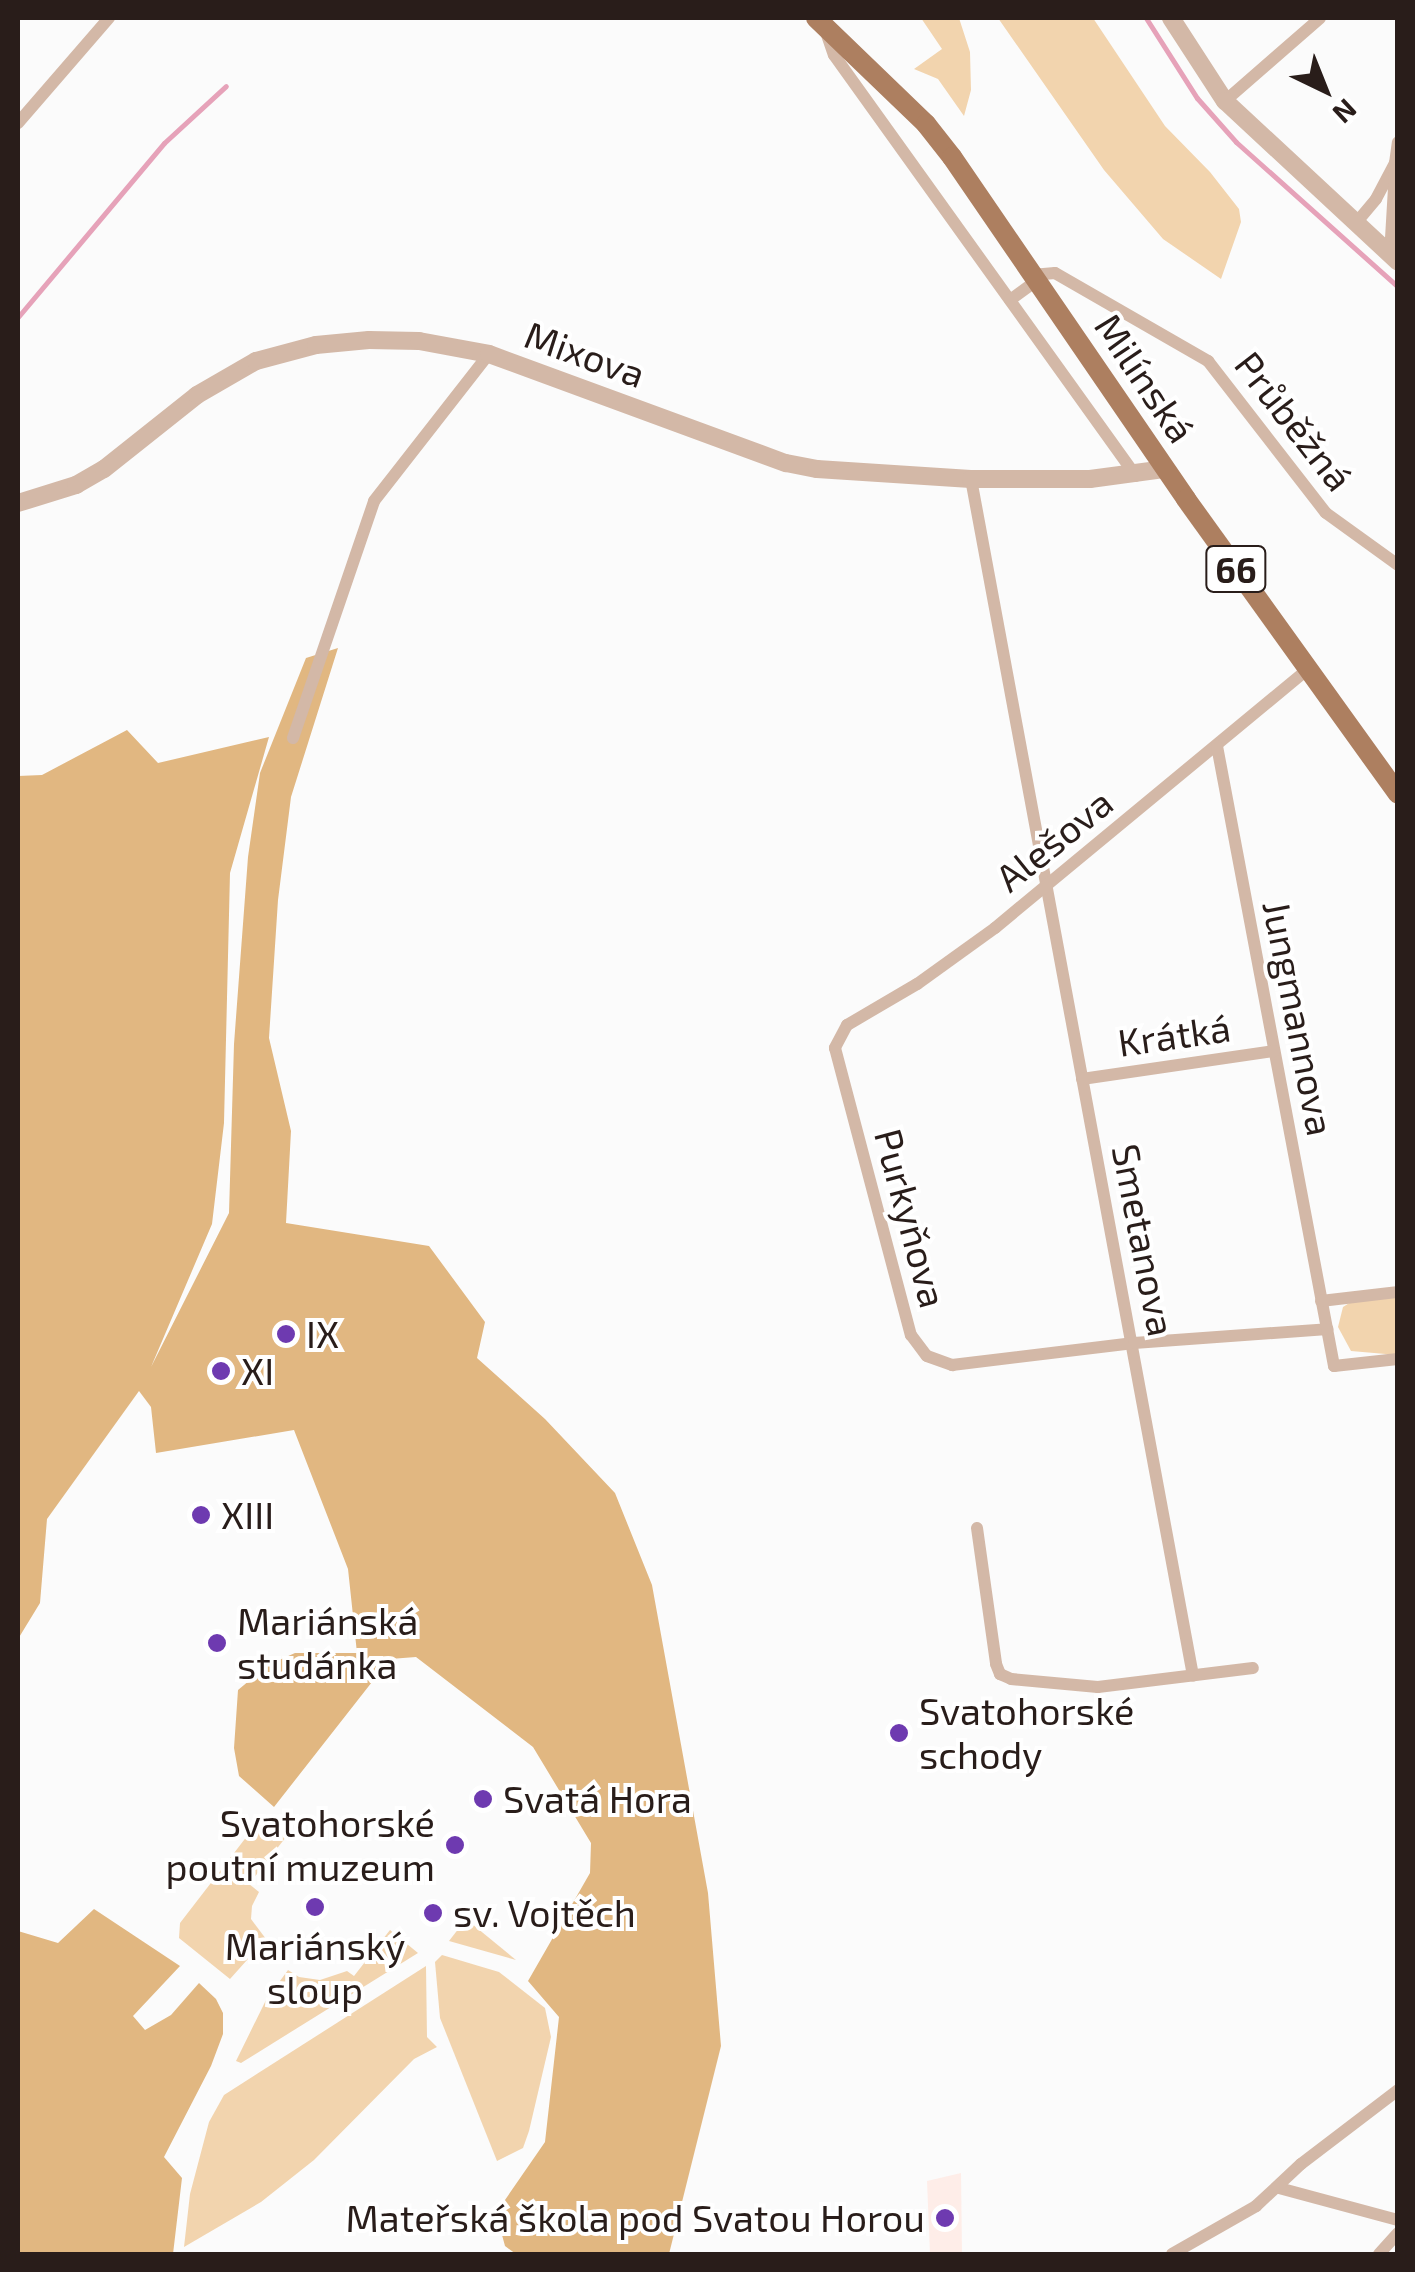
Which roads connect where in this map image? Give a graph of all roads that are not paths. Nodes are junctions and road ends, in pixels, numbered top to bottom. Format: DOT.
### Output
graph roads {
  1 [pos="109,18"];
  2 [pos="1171,18"];
  3 [pos="1320,18"];
  4 [pos="820,24"];
  5 [pos="1225,101"];
  6 [pos="18,123"];
  7 [pos="1398,142"];
  8 [pos="1395,163"];
  9 [pos="1356,223"];
  10 [pos="1394,258"];
  11 [pos="1034,278"];
  12 [pos="1010,300"];
  13 [pos="489,354"];
  14 [pos="1166,469"];
  15 [pos="1136,476"];
  16 [pos="970,480"];
  17 [pos="18,503"];
  18 [pos="1398,565"];
  19 [pos="1308,669"];
  20 [pos="293,738"];
  21 [pos="1217,746"];
  22 [pos="1398,794"];
  23 [pos="1046,884"];
  24 [pos="835,1048"];
  25 [pos="1274,1051"];
  26 [pos="1082,1079"];
  27 [pos="1398,1292"];
  28 [pos="1322,1302"];
  29 [pos="1326,1329"];
  30 [pos="1134,1344"];
  31 [pos="1398,1360"];
  32 [pos="977,1528"];
  33 [pos="1253,1668"];
  34 [pos="1194,1676"];
  35 [pos="1398,2090"];
  36 [pos="1279,2188"];
  37 [pos="1398,2220"];
  38 [pos="1398,2233"];
  39 [pos="1172,2254"];
  40 [pos="1378,2254"];
  1 -- 6 [label="street"];
  2 -- 5 [label="street"];
  3 -- 5 [label="street"];
  4 -- 11 [label="main road, Milínská / 66"];
  4 -- 12 [label="street"];
  5 -- 9 [label="street"];
  7 -- 8 [label="street"];
  8 -- 9 [label="street"];
  8 -- 10 [label="street"];
  9 -- 10 [label="street"];
  11 -- 12 [label="street"];
  11 -- 14 [label="main road, Milínská / 66"];
  11 -- 18 [label="street, Průběžná"];
  12 -- 15 [label="street"];
  13 -- 16 [label="street, Mixova"];
  13 -- 17 [label="street, Mixova"];
  13 -- 20 [label="street"];
  14 -- 15 [label="street, Mixova"];
  14 -- 19 [label="main road, Milínská / 66"];
  15 -- 16 [label="street, Mixova"];
  16 -- 23 [label="street, Smetanova"];
  19 -- 21 [label="street, Alešova"];
  19 -- 22 [label="main road, Milínská / 66"];
  21 -- 23 [label="street, Alešova"];
  21 -- 25 [label="street, Jungmannova"];
  23 -- 24 [label="street, Alešova"];
  23 -- 26 [label="street, Smetanova"];
  24 -- 30 [label="street, Purkyňova"];
  25 -- 26 [label="street, Krátká"];
  25 -- 28 [label="street, Jungmannova"];
  26 -- 30 [label="street, Smetanova"];
  27 -- 28 [label="street"];
  28 -- 29 [label="street, Jungmannova"];
  29 -- 30 [label="street, Purkyňova"];
  29 -- 31 [label="street, Jungmannova"];
  30 -- 34 [label="street, Smetanova"];
  32 -- 34 [label="street"];
  33 -- 34 [label="street"];
  35 -- 36 [label="street"];
  36 -- 37 [label="street"];
  36 -- 39 [label="street"];
  38 -- 40 [label="street"];
}
